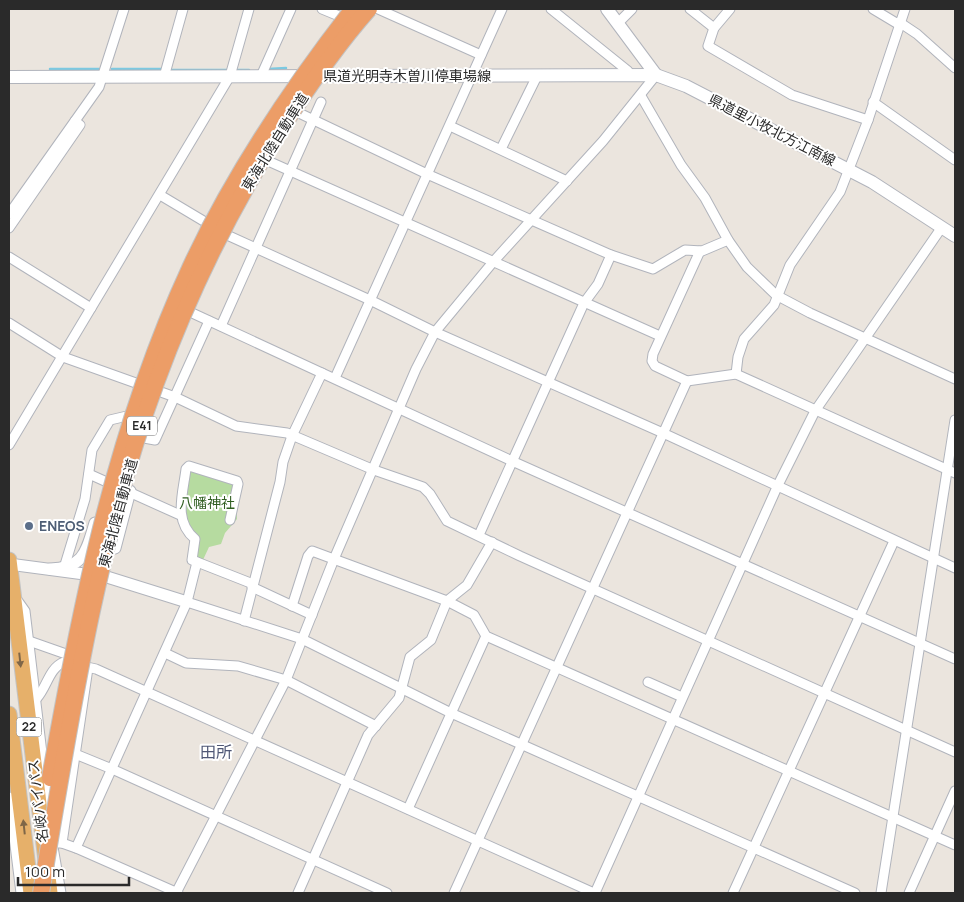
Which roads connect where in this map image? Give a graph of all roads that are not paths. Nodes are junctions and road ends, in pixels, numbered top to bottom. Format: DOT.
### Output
graph roads {
  1 [pos="124,9"];
  2 [pos="183,9"];
  3 [pos="249,9"];
  4 [pos="292,9"];
  5 [pos="322,9"];
  6 [pos="369,9"];
  7 [pos="378,9"];
  8 [pos="502,9"];
  9 [pos="551,9"];
  10 [pos="606,9"];
  11 [pos="632,9"];
  12 [pos="690,9"];
  13 [pos="730,9"];
  14 [pos="873,9"];
  15 [pos="905,9"];
  16 [pos="346,11"];
  17 [pos="618,23"];
  18 [pos="898,23"];
  19 [pos="714,28"];
  20 [pos="481,55"];
  21 [pos="955,68"];
  22 [pos="656,75"];
  23 [pos="230,76"];
  24 [pos="260,76"];
  25 [pos="295,76"];
  26 [pos="324,76"];
  27 [pos="536,76"];
  28 [pos="629,76"];
  29 [pos="9,77"];
  30 [pos="104,77"];
  31 [pos="164,77"];
  32 [pos="472,77"];
  33 [pos="641,96"];
  34 [pos="322,102"];
  35 [pos="873,102"];
  36 [pos="299,113"];
  37 [pos="868,120"];
  38 [pos="75,121"];
  39 [pos="314,121"];
  40 [pos="450,126"];
  41 [pos="501,149"];
  42 [pos="955,160"];
  43 [pos="268,161"];
  44 [pos="849,170"];
  45 [pos="290,172"];
  46 [pos="427,174"];
  47 [pos="567,181"];
  48 [pos="160,195"];
  49 [pos="9,214"];
  50 [pos="532,219"];
  51 [pos="205,223"];
  52 [pos="405,223"];
  53 [pos="942,227"];
  54 [pos="9,228"];
  55 [pos="227,235"];
  56 [pos="955,236"];
  57 [pos="728,240"];
  58 [pos="256,248"];
  59 [pos="700,251"];
  60 [pos="611,255"];
  61 [pos="9,257"];
  62 [pos="493,262"];
  63 [pos="776,295"];
  64 [pos="370,300"];
  65 [pos="584,303"];
  66 [pos="91,308"];
  67 [pos="190,312"];
  68 [pos="210,321"];
  69 [pos="9,323"];
  70 [pos="221,326"];
  71 [pos="434,332"];
  72 [pos="660,336"];
  73 [pos="865,339"];
  74 [pos="63,357"];
  75 [pos="322,373"];
  76 [pos="736,374"];
  77 [pos="335,378"];
  78 [pos="955,380"];
  79 [pos="687,381"];
  80 [pos="138,382"];
  81 [pos="548,384"];
  82 [pos="160,391"];
  83 [pos="175,397"];
  84 [pos="399,409"];
  85 [pos="815,411"];
  86 [pos="126,416"];
  87 [pos="955,420"];
  88 [pos="664,433"];
  89 [pos="292,436"];
  90 [pos="144,438"];
  91 [pos="9,445"];
  92 [pos="512,461"];
  93 [pos="374,470"];
  94 [pos="952,471"];
  95 [pos="89,474"];
  96 [pos="106,482"];
  97 [pos="778,485"];
  98 [pos="129,492"];
  99 [pos="628,513"];
  100 [pos="180,515"];
  101 [pos="230,520"];
  102 [pos="479,535"];
  103 [pos="894,540"];
  104 [pos="492,542"];
  105 [pos="334,559"];
  106 [pos="934,559"];
  107 [pos="9,562"];
  108 [pos="197,562"];
  109 [pos="743,565"];
  110 [pos="64,568"];
  111 [pos="955,568"];
  112 [pos="50,569"];
  113 [pos="87,574"];
  114 [pos="108,577"];
  115 [pos="252,585"];
  116 [pos="593,589"];
  117 [pos="14,595"];
  118 [pos="447,601"];
  119 [pos="187,602"];
  120 [pos="292,606"];
  121 [pos="312,615"];
  122 [pos="859,617"];
  123 [pos="244,621"];
  124 [pos="486,636"];
  125 [pos="302,639"];
  126 [pos="30,641"];
  127 [pos="707,641"];
  128 [pos="919,644"];
  129 [pos="165,653"];
  130 [pos="65,658"];
  131 [pos="955,660"];
  132 [pos="89,667"];
  133 [pos="557,667"];
  134 [pos="286,680"];
  135 [pos="648,682"];
  136 [pos="401,690"];
  137 [pos="146,691"];
  138 [pos="823,692"];
  139 [pos="682,697"];
  140 [pos="37,698"];
  141 [pos="451,713"];
  142 [pos="9,714"];
  143 [pos="672,718"];
  144 [pos="376,726"];
  145 [pos="906,729"];
  146 [pos="255,742"];
  147 [pos="522,745"];
  148 [pos="45,746"];
  149 [pos="955,752"];
  150 [pos="75,753"];
  151 [pos="112,769"];
  152 [pos="789,770"];
  153 [pos="348,782"];
  154 [pos="955,791"];
  155 [pos="9,797"];
  156 [pos="638,797"];
  157 [pos="55,809"];
  158 [pos="408,809"];
  159 [pos="10,815"];
  160 [pos="216,816"];
  161 [pos="893,817"];
  162 [pos="935,836"];
  163 [pos="478,840"];
  164 [pos="57,843"];
  165 [pos="955,845"];
  166 [pos="76,848"];
  167 [pos="753,848"];
  168 [pos="313,860"];
  169 [pos="21,893"];
  170 [pos="30,893"];
  171 [pos="41,893"];
  172 [pos="45,893"];
  173 [pos="50,893"];
  174 [pos="61,893"];
  175 [pos="176,893"];
  176 [pos="298,893"];
  177 [pos="387,893"];
  178 [pos="454,893"];
  179 [pos="594,893"];
  180 [pos="733,893"];
  181 [pos="855,893"];
  182 [pos="881,893"];
  183 [pos="909,893"];
  1 -- 30 [label="street"];
  2 -- 31 [label="street"];
  3 -- 23 [label="street"];
  4 -- 24 [label="street"];
  5 -- 16 [label="street"];
  6 -- 157 [label="highway, 東海北陸自動車道 / E41, bridge"];
  7 -- 20 [label="street"];
  7 -- 26 [label="street"];
  8 -- 20 [label="street"];
  9 -- 28 [label="street"];
  10 -- 17 [label="main road"];
  11 -- 17 [label="street"];
  12 -- 19 [label="street"];
  13 -- 19 [label="street"];
  14 -- 18 [label="street"];
  15 -- 18 [label="street"];
  16 -- 25 [label="street"];
  16 -- 170 [label="highway, 東海北陸自動車道 / E41, bridge"];
  17 -- 22 [label="main road"];
  18 -- 21 [label="street"];
  18 -- 35 [label="street"];
  19 -- 37 [label="street"];
  20 -- 32 [label="street"];
  22 -- 28 [label="main road, 県道光明寺木曽川停車場線"];
  22 -- 33 [label="street"];
  22 -- 44 [label="main road, 県道里小牧北方江南線"];
  23 -- 24 [label="main road, 県道光明寺木曽川停車場線"];
  23 -- 31 [label="main road, 県道光明寺木曽川停車場線"];
  23 -- 48 [label="street"];
  24 -- 25 [label="main road, 県道光明寺木曽川停車場線"];
  25 -- 26 [label="main road, 県道光明寺木曽川停車場線"];
  25 -- 51 [label="street"];
  26 -- 32 [label="main road, 県道光明寺木曽川停車場線"];
  26 -- 36 [label="street"];
  27 -- 28 [label="main road, 県道光明寺木曽川停車場線"];
  27 -- 32 [label="main road, 県道光明寺木曽川停車場線"];
  27 -- 41 [label="street"];
  29 -- 30 [label="main road, 県道光明寺木曽川停車場線"];
  30 -- 31 [label="main road, 県道光明寺木曽川停車場線"];
  30 -- 38 [label="street"];
  32 -- 40 [label="street"];
  33 -- 47 [label="street"];
  33 -- 57 [label="street"];
  34 -- 39 [label="street"];
  35 -- 37 [label="street"];
  35 -- 42 [label="street"];
  36 -- 39 [label="street"];
  36 -- 43 [label="street"];
  37 -- 44 [label="street"];
  38 -- 49 [label="street"];
  38 -- 54 [label="street"];
  39 -- 45 [label="street"];
  39 -- 46 [label="street"];
  40 -- 41 [label="street"];
  40 -- 46 [label="street"];
  41 -- 47 [label="street"];
  43 -- 45 [label="street"];
  43 -- 55 [label="street"];
  44 -- 53 [label="main road, 県道里小牧北方江南線"];
  44 -- 63 [label="street"];
  45 -- 52 [label="street"];
  45 -- 58 [label="street"];
  46 -- 50 [label="street"];
  46 -- 52 [label="street"];
  47 -- 50 [label="street"];
  48 -- 51 [label="street"];
  48 -- 66 [label="street"];
  50 -- 60 [label="street"];
  50 -- 62 [label="street"];
  51 -- 55 [label="street"];
  51 -- 80 [label="street"];
  52 -- 62 [label="street"];
  52 -- 64 [label="street"];
  53 -- 56 [label="main road, 県道里小牧北方江南線"];
  53 -- 73 [label="street"];
  55 -- 58 [label="street"];
  55 -- 67 [label="street"];
  57 -- 59 [label="street"];
  57 -- 63 [label="street"];
  58 -- 64 [label="street"];
  58 -- 70 [label="street"];
  59 -- 60 [label="street"];
  59 -- 72 [label="street"];
  60 -- 65 [label="street"];
  61 -- 66 [label="street"];
  62 -- 65 [label="street"];
  62 -- 71 [label="street"];
  63 -- 73 [label="street"];
  63 -- 76 [label="street"];
  64 -- 71 [label="street"];
  64 -- 77 [label="street"];
  65 -- 72 [label="street"];
  65 -- 81 [label="street"];
  66 -- 74 [label="street"];
  67 -- 68 [label="street"];
  67 -- 82 [label="street"];
  68 -- 70 [label="street"];
  68 -- 83 [label="street"];
  69 -- 74 [label="street"];
  70 -- 75 [label="street"];
  71 -- 81 [label="street"];
  71 -- 84 [label="street"];
  72 -- 79 [label="street"];
  73 -- 78 [label="street"];
  73 -- 85 [label="street"];
  74 -- 80 [label="street"];
  74 -- 91 [label="street"];
  75 -- 77 [label="street"];
  75 -- 89 [label="street"];
  76 -- 79 [label="street"];
  76 -- 85 [label="street"];
  77 -- 84 [label="street"];
  79 -- 88 [label="street"];
  80 -- 82 [label="street"];
  80 -- 86 [label="street"];
  81 -- 88 [label="street"];
  81 -- 92 [label="street"];
  82 -- 83 [label="street"];
  82 -- 90 [label="street"];
  83 -- 89 [label="street"];
  83 -- 90 [label="street"];
  84 -- 92 [label="street"];
  84 -- 93 [label="street"];
  85 -- 94 [label="street"];
  85 -- 97 [label="street"];
  86 -- 95 [label="street"];
  86 -- 96 [label="street"];
  87 -- 94 [label="street"];
  88 -- 97 [label="street"];
  88 -- 99 [label="street"];
  89 -- 93 [label="street"];
  89 -- 115 [label="street"];
  90 -- 98 [label="street"];
  92 -- 99 [label="street"];
  92 -- 102 [label="street"];
  93 -- 102 [label="street"];
  93 -- 105 [label="street"];
  94 -- 106 [label="street"];
  95 -- 96 [label="street"];
  95 -- 110 [label="street"];
  96 -- 98 [label="street"];
  96 -- 110 [label="street"];
  97 -- 103 [label="street"];
  97 -- 109 [label="street"];
  98 -- 100 [label="street"];
  98 -- 114 [label="street"];
  99 -- 109 [label="street"];
  99 -- 116 [label="street"];
  100 -- 101 [label="street"];
  100 -- 108 [label="street"];
  102 -- 104 [label="street"];
  103 -- 106 [label="street"];
  103 -- 122 [label="street"];
  104 -- 116 [label="street"];
  104 -- 118 [label="street"];
  105 -- 118 [label="street"];
  105 -- 120 [label="street"];
  105 -- 121 [label="street"];
  106 -- 111 [label="street"];
  106 -- 128 [label="street"];
  107 -- 112 [label="street"];
  107 -- 117 [label="highway, 名岐バイパス / 22"];
  108 -- 115 [label="street"];
  108 -- 119 [label="street"];
  109 -- 122 [label="street"];
  109 -- 127 [label="street"];
  110 -- 112 [label="street"];
  112 -- 113 [label="street"];
  113 -- 114 [label="street"];
  113 -- 130 [label="street"];
  114 -- 119 [label="street"];
  114 -- 132 [label="street"];
  115 -- 120 [label="street"];
  115 -- 123 [label="street"];
  116 -- 127 [label="street"];
  116 -- 133 [label="street"];
  117 -- 126 [label="street"];
  117 -- 173 [label="highway, 名岐バイパス / 22, one-way"];
  118 -- 124 [label="street"];
  118 -- 136 [label="street"];
  119 -- 123 [label="street"];
  119 -- 129 [label="street"];
  120 -- 121 [label="street"];
  121 -- 125 [label="street"];
  122 -- 128 [label="street"];
  122 -- 138 [label="street"];
  123 -- 125 [label="street"];
  124 -- 133 [label="street"];
  124 -- 141 [label="street"];
  125 -- 134 [label="street"];
  125 -- 136 [label="street"];
  126 -- 130 [label="street"];
  126 -- 140 [label="street"];
  127 -- 138 [label="street"];
  127 -- 139 [label="street"];
  128 -- 131 [label="street"];
  128 -- 145 [label="street"];
  129 -- 134 [label="street"];
  129 -- 137 [label="street"];
  130 -- 132 [label="street"];
  130 -- 140 [label="street"];
  130 -- 148 [label="street"];
  132 -- 137 [label="street"];
  132 -- 150 [label="street"];
  133 -- 143 [label="street"];
  133 -- 147 [label="street"];
  134 -- 144 [label="street"];
  134 -- 146 [label="street"];
  135 -- 139 [label="street"];
  136 -- 141 [label="street"];
  136 -- 144 [label="street"];
  137 -- 146 [label="street"];
  137 -- 151 [label="street"];
  138 -- 145 [label="street"];
  138 -- 152 [label="street"];
  139 -- 143 [label="street"];
  140 -- 148 [label="street"];
  141 -- 147 [label="street"];
  141 -- 158 [label="street"];
  170 -- 142 [label="highway, 名岐バイパス / 22, one-way"];
  143 -- 152 [label="street"];
  143 -- 156 [label="street"];
  144 -- 153 [label="street"];
  145 -- 149 [label="street"];
  145 -- 161 [label="street"];
  146 -- 153 [label="street"];
  146 -- 160 [label="street"];
  147 -- 156 [label="street"];
  147 -- 163 [label="street"];
  148 -- 150 [label="street"];
  148 -- 164 [label="street"];
  150 -- 151 [label="street"];
  150 -- 164 [label="street"];
  151 -- 160 [label="street"];
  151 -- 166 [label="street"];
  152 -- 161 [label="street"];
  152 -- 167 [label="street"];
  153 -- 158 [label="street"];
  153 -- 168 [label="street"];
  154 -- 162 [label="street"];
  155 -- 159 [label="street"];
  156 -- 167 [label="street"];
  156 -- 179 [label="street"];
  157 -- 171 [label="highway, 東海北陸自動車道 / E41, bridge"];
  157 -- 172 [label="highway, bridge"];
  158 -- 163 [label="street"];
  159 -- 169 [label="street"];
  160 -- 168 [label="street"];
  160 -- 175 [label="street"];
  161 -- 162 [label="street"];
  161 -- 182 [label="street"];
  162 -- 165 [label="street"];
  162 -- 183 [label="street"];
  163 -- 178 [label="street"];
  163 -- 179 [label="street"];
  164 -- 166 [label="street"];
  164 -- 174 [label="street"];
  166 -- 175 [label="street"];
  167 -- 180 [label="street"];
  167 -- 181 [label="street"];
  168 -- 176 [label="street"];
  168 -- 177 [label="street"];
}
